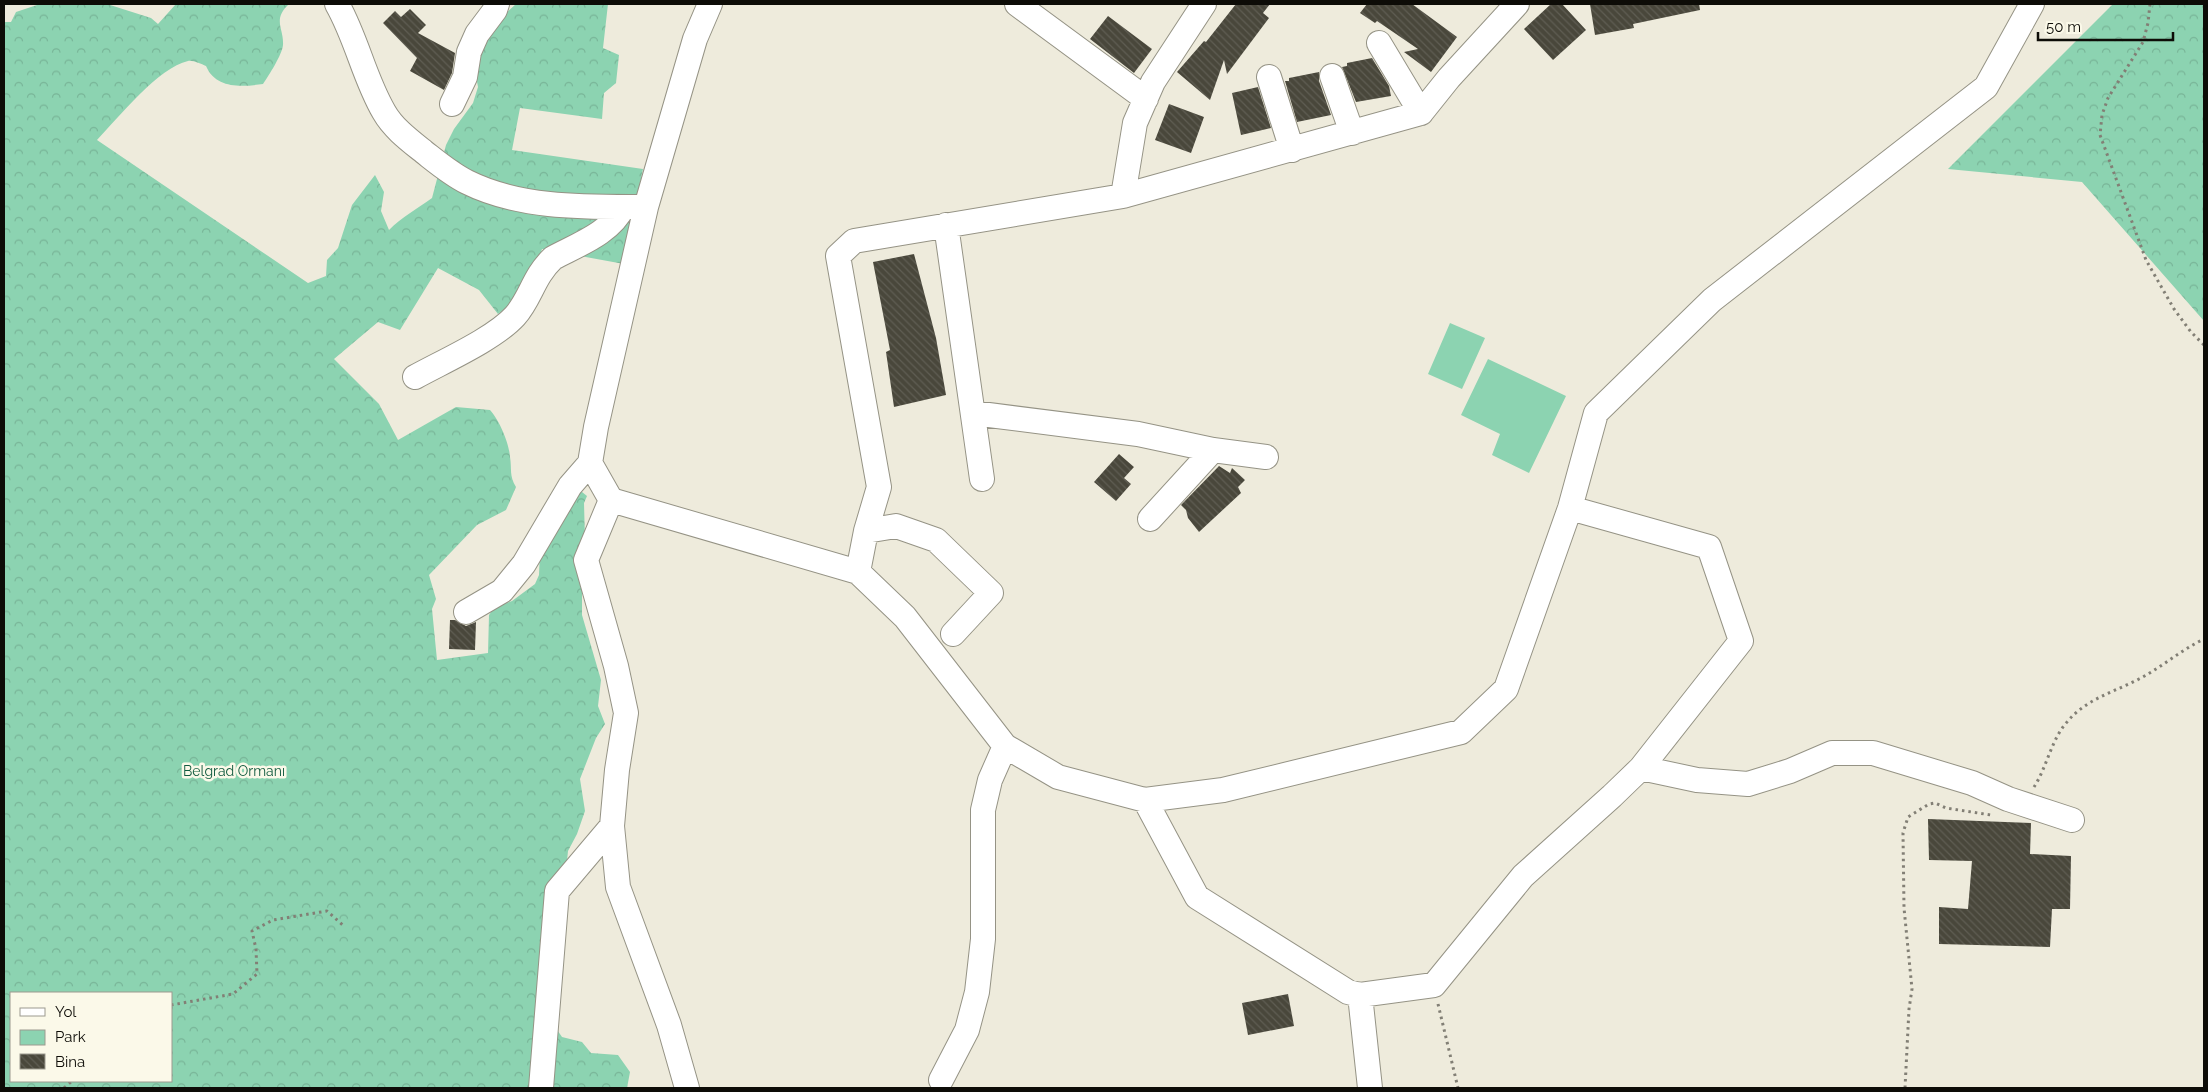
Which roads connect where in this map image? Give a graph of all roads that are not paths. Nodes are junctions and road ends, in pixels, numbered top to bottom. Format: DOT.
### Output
graph roads {
  1 [pos="337,4"];
  2 [pos="497,4"];
  3 [pos="710,4"];
  4 [pos="1019,4"];
  5 [pos="1204,4"];
  6 [pos="1517,4"];
  7 [pos="2032,4"];
  8 [pos="1379,43"];
  9 [pos="1332,76"];
  10 [pos="1269,77"];
  11 [pos="1146,99"];
  12 [pos="452,104"];
  13 [pos="1421,113"];
  14 [pos="1352,133"];
  15 [pos="1292,150"];
  16 [pos="1123,196"];
  17 [pos="623,207"];
  18 [pos="646,207"];
  19 [pos="946,225"];
  20 [pos="415,377"];
  21 [pos="973,413"];
  22 [pos="1213,450"];
  23 [pos="1266,457"];
  24 [pos="590,463"];
  25 [pos="982,479"];
  26 [pos="611,500"];
  27 [pos="1570,508"];
  28 [pos="1150,519"];
  29 [pos="866,531"];
  30 [pos="858,572"];
  31 [pos="466,612"];
  32 [pos="954,634"];
  33 [pos="1006,746"];
  34 [pos="1640,768"];
  35 [pos="1145,800"];
  36 [pos="2072,820"];
  37 [pos="612,826"];
  38 [pos="1360,995"];
  39 [pos="941,1080"];
  40 [pos="541,1088"];
  41 [pos="687,1088"];
  42 [pos="1370,1088"];
  1 -- 17 [label="street"];
  2 -- 12 [label="street"];
  3 -- 18 [label="street"];
  4 -- 11 [label="street"];
  5 -- 11 [label="street"];
  6 -- 13 [label="street"];
  7 -- 27 [label="street"];
  8 -- 13 [label="street"];
  9 -- 14 [label="street"];
  10 -- 15 [label="street"];
  11 -- 16 [label="street"];
  13 -- 14 [label="street"];
  14 -- 15 [label="street"];
  15 -- 16 [label="street"];
  16 -- 19 [label="street"];
  17 -- 18 [label="street"];
  17 -- 20 [label="street"];
  18 -- 24 [label="street"];
  19 -- 21 [label="street"];
  19 -- 29 [label="street"];
  21 -- 22 [label="street"];
  21 -- 25 [label="street"];
  22 -- 23 [label="street"];
  22 -- 28 [label="street"];
  24 -- 26 [label="street"];
  24 -- 31 [label="street"];
  26 -- 30 [label="street"];
  26 -- 37 [label="street"];
  27 -- 34 [label="street"];
  27 -- 35 [label="street"];
  29 -- 30 [label="street"];
  29 -- 32 [label="street"];
  30 -- 33 [label="street"];
  33 -- 35 [label="street"];
  33 -- 39 [label="street"];
  34 -- 36 [label="street"];
  34 -- 38 [label="street"];
  35 -- 38 [label="street"];
  37 -- 40 [label="street"];
  37 -- 41 [label="street"];
  38 -- 42 [label="street"];
}
